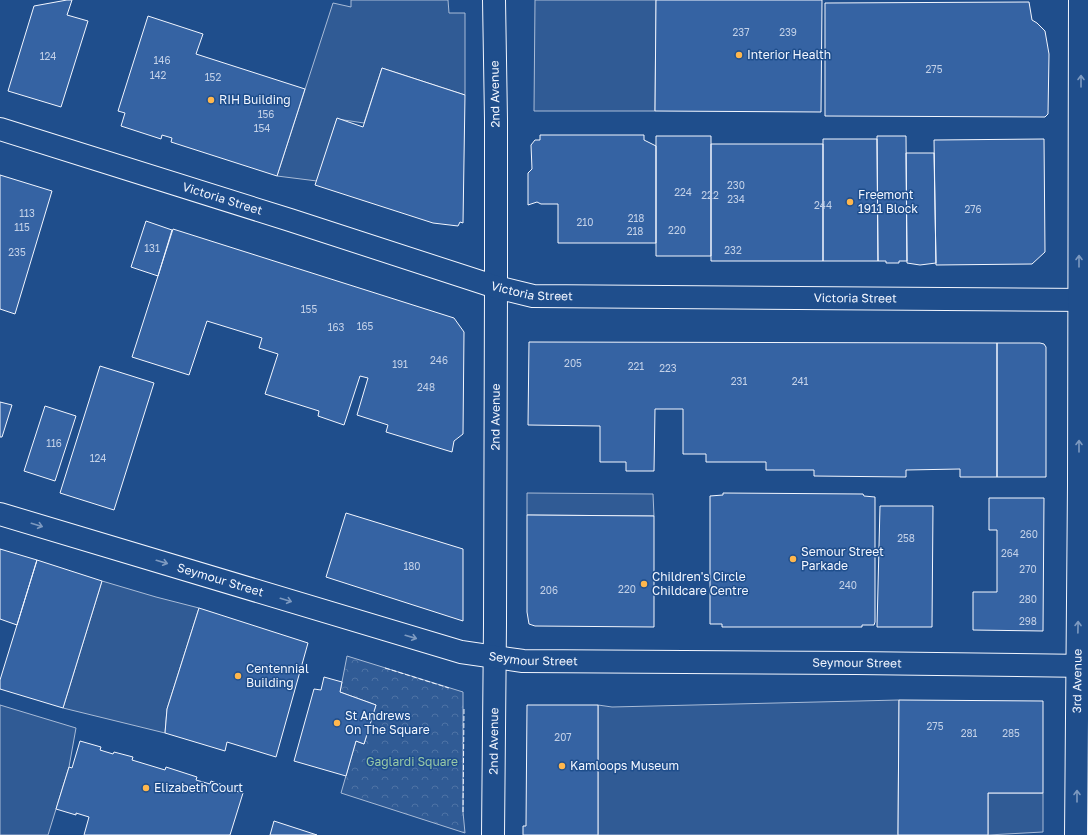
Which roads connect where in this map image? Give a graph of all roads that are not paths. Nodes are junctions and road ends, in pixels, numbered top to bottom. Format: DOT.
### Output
graph roads {
  1 [pos="494,0"];
  2 [pos="1080,0"];
  3 [pos="0,129"];
  4 [pos="496,287"];
  5 [pos="1084,300"];
  6 [pos="0,514"];
  7 [pos="494,657"];
  8 [pos="1083,666"];
  9 [pos="493,835"];
  10 [pos="1076,835"];
  1 -- 4 [label="street, 2nd Avenue"];
  5 -- 2 [label="street, 3rd Avenue, one-way"];
  3 -- 4 [label="street, Victoria Street"];
  4 -- 5 [label="street, Victoria Street"];
  4 -- 7 [label="street, 2nd Avenue"];
  8 -- 5 [label="street, 3rd Avenue, one-way"];
  6 -- 7 [label="street, Seymour Street, one-way"];
  7 -- 8 [label="street, Seymour Street"];
  7 -- 9 [label="street, 2nd Avenue"];
  10 -- 8 [label="street, 3rd Avenue, one-way"];
}
